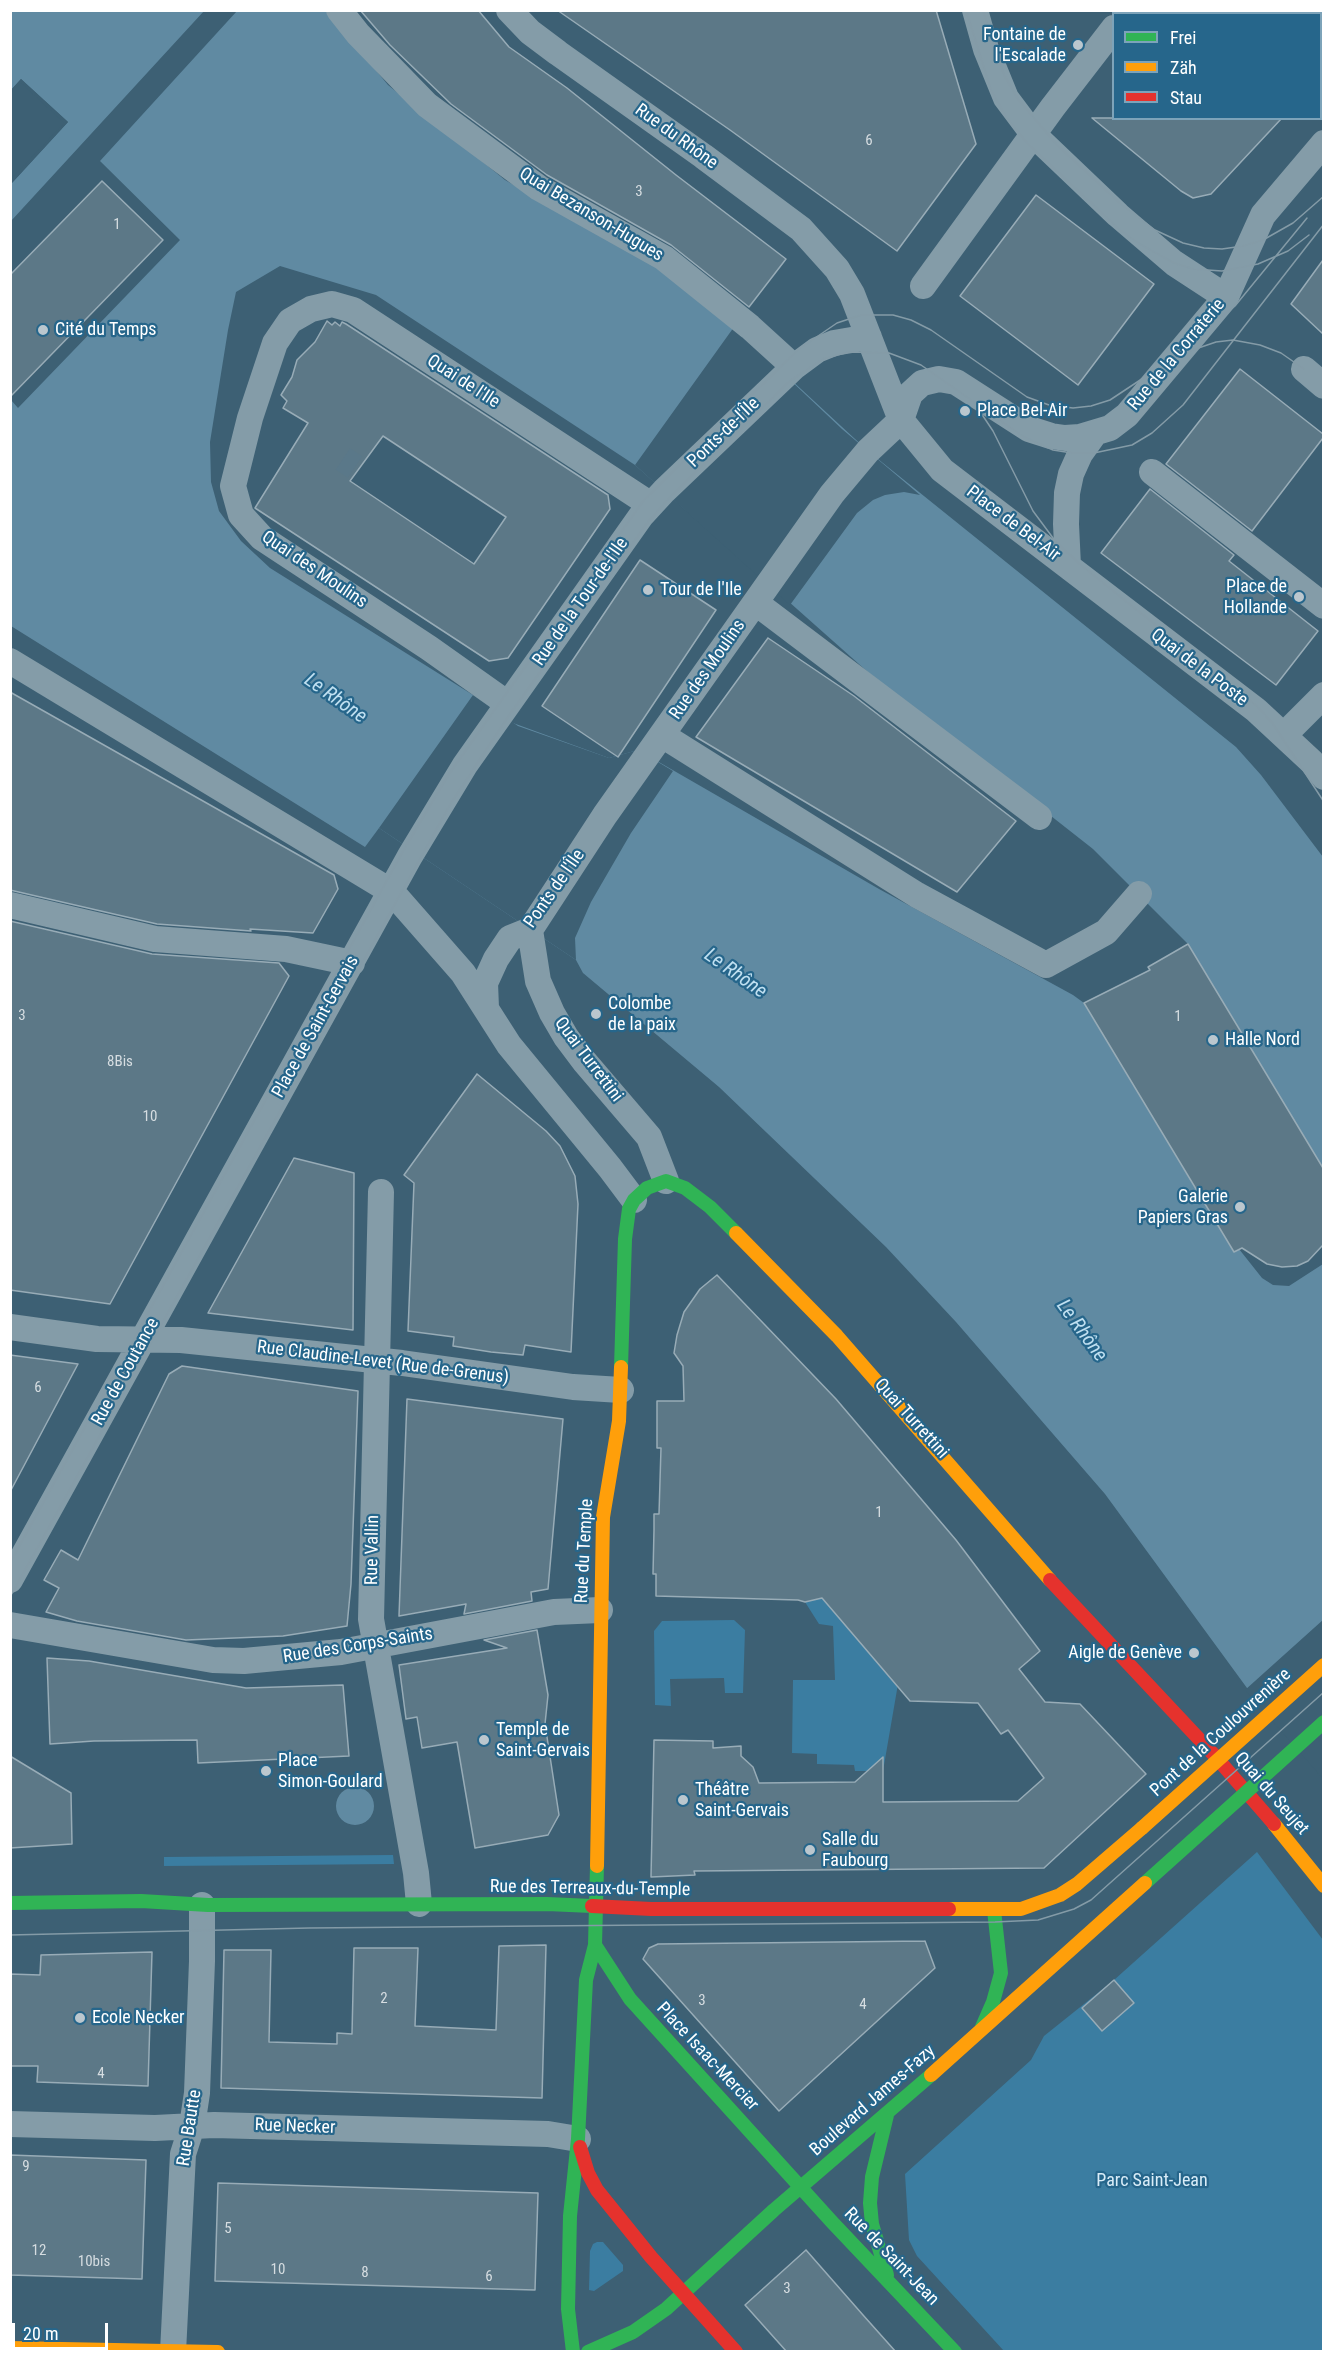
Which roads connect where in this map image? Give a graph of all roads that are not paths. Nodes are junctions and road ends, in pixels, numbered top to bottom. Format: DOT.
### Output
graph roads {
  1 [pos="339,10"];
  2 [pos="509,10"];
  3 [pos="975,10"];
  4 [pos="1112,29"];
  5 [pos="1033,134"];
  6 [pos="1323,143"];
  7 [pos="837,269"];
  8 [pos="923,286"];
  9 [pos="1226,297"];
  10 [pos="870,337"];
  11 [pos="275,342"];
  12 [pos="1304,369"];
  13 [pos="789,372"];
  14 [pos="1323,386"];
  15 [pos="902,420"];
  16 [pos="1095,433"];
  17 [pos="1152,472"];
  18 [pos="658,498"];
  19 [pos="1068,566"];
  20 [pos="762,594"];
  21 [pos="1323,606"];
  22 [pos="10,661"];
  23 [pos="1323,694"];
  24 [pos="504,710"];
  25 [pos="662,735"];
  26 [pos="1284,735"];
  27 [pos="648,756"];
  28 [pos="1323,777"];
  29 [pos="1039,817"];
  30 [pos="392,892"];
  31 [pos="1139,894"];
  32 [pos="10,905"];
  33 [pos="530,930"];
  34 [pos="351,963"];
  35 [pos="491,1016"];
  36 [pos="241,1164"];
  37 [pos="666,1181"];
  38 [pos="381,1192"];
  39 [pos="634,1200"];
  40 [pos="10,1327"];
  41 [pos="144,1339"];
  42 [pos="378,1360"];
  43 [pos="621,1390"];
  44 [pos="10,1580"];
  45 [pos="600,1610"];
  46 [pos="23,1627"];
  47 [pos="375,1646"];
  48 [pos="1323,1665"];
  49 [pos="1138,1677"];
  50 [pos="1323,1722"];
  51 [pos="1142,1828"];
  52 [pos="1323,1886"];
  53 [pos="10,1903"];
  54 [pos="202,1905"];
  55 [pos="419,1905"];
  56 [pos="597,1907"];
  57 [pos="994,1910"];
  58 [pos="595,1945"];
  59 [pos="980,2032"];
  60 [pos="887,2115"];
  61 [pos="10,2124"];
  62 [pos="192,2126"];
  63 [pos="578,2139"];
  64 [pos="801,2187"];
  65 [pos="888,2279"];
  66 [pos="684,2294"];
  67 [pos="10,2348"];
  68 [pos="173,2351"];
  69 [pos="218,2352"];
  70 [pos="573,2352"];
  71 [pos="588,2352"];
  72 [pos="736,2352"];
  73 [pos="955,2352"];
  1 -- 13 [label="street, Quai Bezanson-Hugues"];
  2 -- 7 [label="street, Rue du Rhône"];
  3 -- 5 [label="street"];
  4 -- 5 [label="street"];
  5 -- 8 [label="street"];
  5 -- 9 [label="street"];
  6 -- 9 [label="street, Rue de la Corraterie"];
  7 -- 10 [label="street, Place de Bel-Air"];
  9 -- 16 [label="street, Rue de la Corraterie"];
  10 -- 13 [label="street"];
  10 -- 15 [label="street, Place de Bel-Air"];
  11 -- 18 [label="street, Quai de l'Ile"];
  11 -- 24 [label="street, Quai des Moulins"];
  12 -- 14 [label="street"];
  13 -- 18 [label="street, Ponts-de-l'Île"];
  15 -- 16 [label="street"];
  15 -- 19 [label="street, Place de Bel-Air"];
  15 -- 20 [label="street"];
  16 -- 19 [label="street, Place de Bel-Air"];
  17 -- 21 [label="street"];
  18 -- 24 [label="street, Rue de la Tour-de-l'Ile"];
  19 -- 26 [label="street, Quai de la Poste"];
  20 -- 25 [label="street, Rue des Moulins"];
  20 -- 29 [label="street"];
  22 -- 30 [label="street"];
  23 -- 26 [label="street"];
  24 -- 30 [label="street, Place de Saint-Gervais"];
  25 -- 27 [label="street, Rue des Moulins"];
  25 -- 31 [label="street"];
  26 -- 28 [label="street, Quai de la Poste"];
  27 -- 33 [label="street, Ponts de l'Île"];
  30 -- 34 [label="street, Place de Saint-Gervais"];
  30 -- 35 [label="street"];
  32 -- 34 [label="street"];
  33 -- 35 [label="street, Ponts de l'Île"];
  33 -- 37 [label="street, Quai Turrettini"];
  34 -- 36 [label="street, Place de Saint-Gervais"];
  35 -- 39 [label="street"];
  36 -- 41 [label="street, Rue de Coutance"];
  37 -- 39 [label="main road"];
  37 -- 49 [label="main road, Quai Turrettini"];
  38 -- 42 [label="street, Rue Vallin"];
  39 -- 43 [label="main road, Rue du Temple"];
  40 -- 41 [label="street, Rue Claudine-Levet (Rue de-Grenus)"];
  41 -- 42 [label="street, Rue Claudine-Levet (Rue de-Grenus)"];
  41 -- 44 [label="street, Rue de Coutance"];
  42 -- 43 [label="street, Rue Claudine-Levet (Rue de-Grenus)"];
  42 -- 47 [label="street, Rue Vallin"];
  43 -- 45 [label="main road, Rue du Temple"];
  45 -- 47 [label="street, Rue des Corps-Saints"];
  45 -- 56 [label="main road, Rue du Temple"];
  46 -- 47 [label="street, Rue des Corps-Saints"];
  47 -- 55 [label="street, Rue Vallin"];
  48 -- 51 [label="main road, Pont de la Coulouvrenière, bridge"];
  49 -- 52 [label="main road, Quai du Seujet"];
  50 -- 59 [label="main road, Boulevard James-Fazy, bridge"];
  51 -- 57 [label="main road, Rue des Terreaux-du-Temple"];
  53 -- 54 [label="main road, Rue des Terreaux-du-Temple"];
  54 -- 55 [label="main road, Rue des Terreaux-du-Temple"];
  54 -- 62 [label="street, Rue Bautte"];
  55 -- 56 [label="main road, Rue des Terreaux-du-Temple"];
  56 -- 57 [label="main road, Rue des Terreaux-du-Temple"];
  56 -- 58 [label="main road"];
  57 -- 59 [label="main road"];
  58 -- 63 [label="main road"];
  58 -- 64 [label="main road, Place Isaac-Mercier"];
  59 -- 60 [label="main road, Boulevard James-Fazy"];
  60 -- 64 [label="main road, Boulevard James-Fazy"];
  60 -- 65 [label="main road"];
  61 -- 62 [label="street, Rue Necker"];
  62 -- 63 [label="street, Rue Necker"];
  62 -- 68 [label="street, Rue Bautte"];
  63 -- 66 [label="main road"];
  63 -- 70 [label="main road"];
  64 -- 65 [label="main road, Rue de Saint-Jean"];
  64 -- 66 [label="main road, Boulevard James-Fazy"];
  65 -- 73 [label="main road, Rue de Saint-Jean"];
  66 -- 71 [label="main road, Boulevard James-Fazy"];
  66 -- 72 [label="main road"];
  67 -- 68 [label="main road"];
  68 -- 69 [label="main road"];
}
